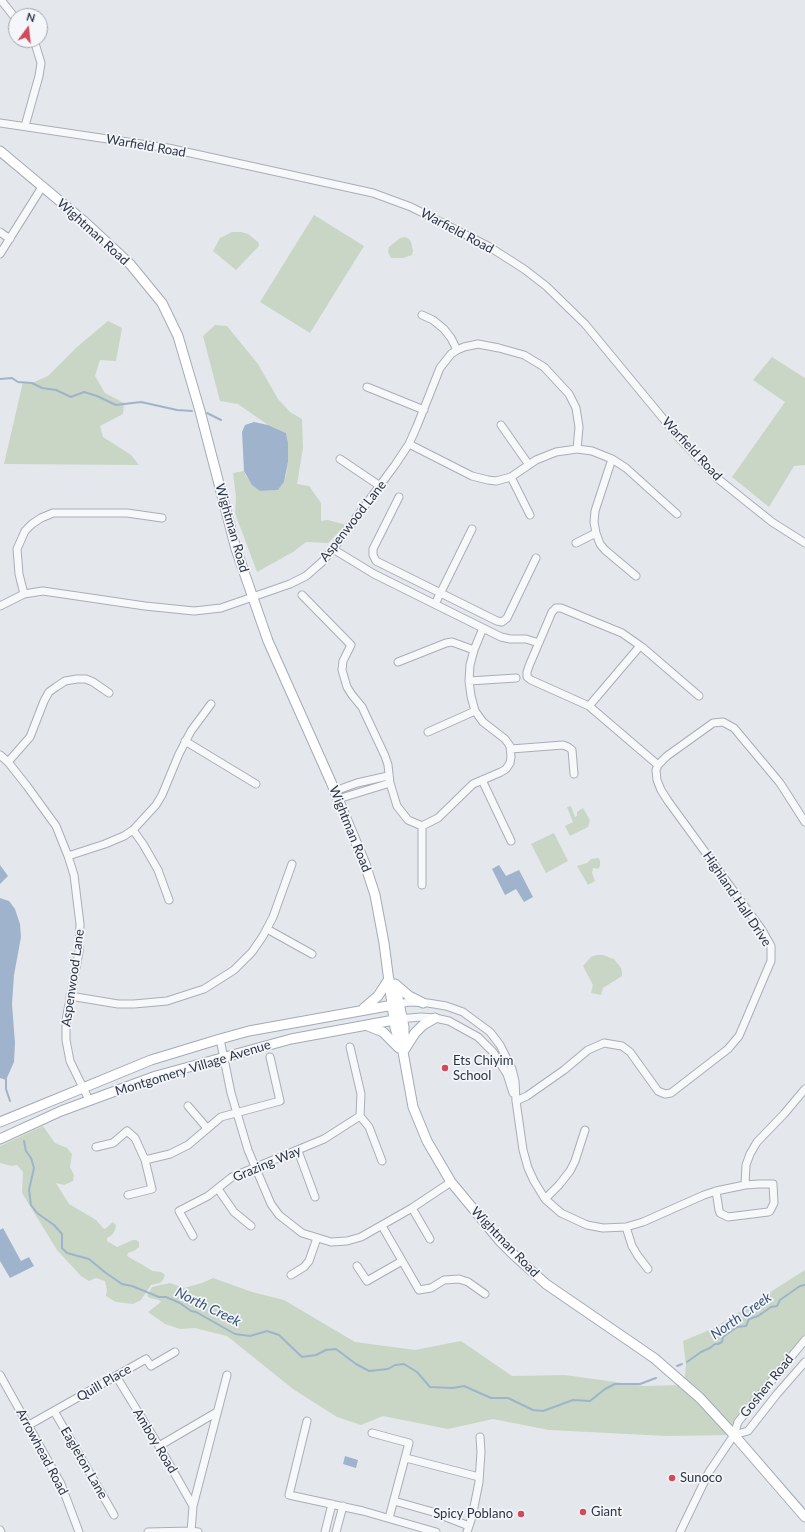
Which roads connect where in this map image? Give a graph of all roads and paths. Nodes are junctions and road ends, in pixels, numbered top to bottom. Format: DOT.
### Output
graph roads {
  1 [pos="2,0"];
  2 [pos="8,8"];
  3 [pos="36,48"];
  4 [pos="0,123"];
  5 [pos="25,126"];
  6 [pos="0,151"];
  7 [pos="42,187"];
  8 [pos="0,232"];
  9 [pos="10,238"];
  10 [pos="0,254"];
  11 [pos="422,315"];
  12 [pos="457,350"];
  13 [pos="367,387"];
  14 [pos="424,410"];
  15 [pos="501,425"];
  16 [pos="409,444"];
  17 [pos="577,449"];
  18 [pos="340,459"];
  19 [pos="612,459"];
  20 [pos="529,465"];
  21 [pos="510,477"];
  22 [pos="380,486"];
  23 [pos="399,497"];
  24 [pos="677,514"];
  25 [pos="530,515"];
  26 [pos="162,518"];
  27 [pos="472,528"];
  28 [pos="596,533"];
  29 [pos="576,543"];
  30 [pos="805,543"];
  31 [pos="333,549"];
  32 [pos="536,558"];
  33 [pos="636,576"];
  34 [pos="441,593"];
  35 [pos="24,594"];
  36 [pos="302,595"];
  37 [pos="253,597"];
  38 [pos="435,604"];
  39 [pos="0,606"];
  40 [pos="483,628"];
  41 [pos="539,643"];
  42 [pos="640,646"];
  43 [pos="474,650"];
  44 [pos="398,662"];
  45 [pos="516,678"];
  46 [pos="469,682"];
  47 [pos="109,693"];
  48 [pos="699,696"];
  49 [pos="211,704"];
  50 [pos="589,706"];
  51 [pos="475,711"];
  52 [pos="428,732"];
  53 [pos="185,741"];
  54 [pos="511,749"];
  55 [pos="0,755"];
  56 [pos="8,762"];
  57 [pos="658,765"];
  58 [pos="574,774"];
  59 [pos="389,779"];
  60 [pos="482,780"];
  61 [pos="256,784"];
  62 [pos="337,795"];
  63 [pos="803,813"];
  64 [pos="805,822"];
  65 [pos="422,826"];
  66 [pos="133,830"];
  67 [pos="512,841"];
  68 [pos="68,856"];
  69 [pos="292,864"];
  70 [pos="422,885"];
  71 [pos="169,900"];
  72 [pos="267,929"];
  73 [pos="312,954"];
  74 [pos="392,982"];
  75 [pos="70,996"];
  76 [pos="423,1003"];
  77 [pos="396,1004"];
  78 [pos="363,1009"];
  79 [pos="435,1018"];
  80 [pos="398,1019"];
  81 [pos="364,1025"];
  82 [pos="220,1038"];
  83 [pos="350,1047"];
  84 [pos="402,1048"];
  85 [pos="223,1057"];
  86 [pos="270,1057"];
  87 [pos="82,1087"];
  88 [pos="805,1089"];
  89 [pos="89,1100"];
  90 [pos="516,1101"];
  91 [pos="188,1106"];
  92 [pos="237,1112"];
  93 [pos="360,1116"];
  94 [pos="0,1122"];
  95 [pos="207,1128"];
  96 [pos="585,1130"];
  97 [pos="0,1139"];
  98 [pos="96,1147"];
  99 [pos="298,1151"];
  100 [pos="145,1160"];
  101 [pos="382,1161"];
  102 [pos="256,1167"];
  103 [pos="451,1182"];
  104 [pos="745,1185"];
  105 [pos="218,1189"];
  106 [pos="716,1191"];
  107 [pos="128,1195"];
  108 [pos="315,1198"];
  109 [pos="545,1199"];
  110 [pos="412,1208"];
  111 [pos="251,1226"];
  112 [pos="382,1226"];
  113 [pos="626,1227"];
  114 [pos="193,1236"];
  115 [pos="317,1238"];
  116 [pos="430,1239"];
  117 [pos="402,1261"];
  118 [pos="357,1266"];
  119 [pos="648,1268"];
  120 [pos="292,1275"];
  121 [pos="485,1294"];
  122 [pos="805,1340"];
  123 [pos="175,1352"];
  124 [pos="805,1362"];
  125 [pos="0,1374"];
  126 [pos="227,1375"];
  127 [pos="116,1376"];
  128 [pos="54,1411"];
  129 [pos="217,1412"];
  130 [pos="306,1422"];
  131 [pos="29,1424"];
  132 [pos="372,1433"];
  133 [pos="734,1435"];
  134 [pos="480,1437"];
  135 [pos="159,1446"];
  136 [pos="406,1458"];
  137 [pos="479,1477"];
  138 [pos="394,1501"];
  139 [pos="332,1504"];
  140 [pos="193,1506"];
  141 [pos="342,1506"];
  142 [pos="114,1515"];
  143 [pos="805,1516"];
  144 [pos="389,1518"];
  145 [pos="468,1529"];
  146 [pos="79,1532"];
  147 [pos="148,1532"];
  148 [pos="193,1532"];
  149 [pos="325,1532"];
  150 [pos="336,1532"];
  151 [pos="436,1532"];
  152 [pos="680,1532"];
  1 -- 2 [label="street"];
  3 -- 5 [label="street"];
  4 -- 5 [label="street, Warfield Road"];
  5 -- 30 [label="street, Warfield Road"];
  6 -- 7 [label="main road, Wightman Road"];
  7 -- 9 [label="street"];
  7 -- 37 [label="main road, Wightman Road"];
  8 -- 9 [label="street"];
  9 -- 10 [label="street"];
  11 -- 12 [label="street"];
  12 -- 14 [label="street, Aspenwood Lane"];
  12 -- 17 [label="street, Aspenwood Lane"];
  13 -- 14 [label="street"];
  14 -- 16 [label="street, Aspenwood Lane"];
  15 -- 20 [label="street"];
  16 -- 21 [label="street"];
  16 -- 22 [label="street, Aspenwood Lane"];
  17 -- 19 [label="street"];
  17 -- 20 [label="street"];
  18 -- 22 [label="street"];
  19 -- 24 [label="street"];
  19 -- 28 [label="street"];
  20 -- 21 [label="street"];
  21 -- 25 [label="street"];
  22 -- 31 [label="street, Aspenwood Lane"];
  23 -- 34 [label="street"];
  26 -- 35 [label="street"];
  27 -- 34 [label="street"];
  28 -- 29 [label="street"];
  28 -- 33 [label="street"];
  31 -- 37 [label="street, Aspenwood Lane"];
  31 -- 38 [label="street"];
  32 -- 34 [label="street"];
  34 -- 38 [label="street"];
  35 -- 37 [label="street, Aspenwood Lane"];
  35 -- 39 [label="street, Aspenwood Lane"];
  36 -- 59 [label="street"];
  37 -- 62 [label="main road, Wightman Road"];
  38 -- 40 [label="street"];
  40 -- 41 [label="street"];
  40 -- 43 [label="street"];
  41 -- 42 [label="street"];
  41 -- 50 [label="street"];
  42 -- 48 [label="street"];
  42 -- 50 [label="street"];
  43 -- 44 [label="street"];
  43 -- 46 [label="street"];
  45 -- 46 [label="street"];
  46 -- 51 [label="street"];
  47 -- 56 [label="street"];
  49 -- 53 [label="street"];
  50 -- 57 [label="street"];
  51 -- 52 [label="street"];
  51 -- 54 [label="street"];
  53 -- 61 [label="street"];
  53 -- 66 [label="street"];
  54 -- 58 [label="street"];
  54 -- 60 [label="street"];
  55 -- 56 [label="street, Aspenwood Lane"];
  56 -- 68 [label="street, Aspenwood Lane"];
  57 -- 63 [label="street"];
  57 -- 90 [label="street, Highland Hall Drive"];
  59 -- 62 [label="street"];
  59 -- 65 [label="street"];
  60 -- 65 [label="street"];
  60 -- 67 [label="street"];
  62 -- 74 [label="main road, Wightman Road"];
  63 -- 64 [label="street"];
  65 -- 70 [label="street"];
  66 -- 68 [label="street"];
  66 -- 71 [label="street"];
  68 -- 75 [label="street, Aspenwood Lane"];
  69 -- 72 [label="street"];
  72 -- 73 [label="street"];
  72 -- 75 [label="street"];
  74 -- 76 [label="main road"];
  74 -- 77 [label="main road, Wightman Road"];
  74 -- 78 [label="main road"];
  75 -- 87 [label="street, Aspenwood Lane"];
  76 -- 77 [label="street"];
  76 -- 90 [label="street"];
  77 -- 78 [label="main road, Montgomery Village Avenue"];
  77 -- 80 [label="main road, Wightman Road"];
  78 -- 82 [label="main road, Montgomery Village Avenue"];
  79 -- 80 [label="street"];
  79 -- 84 [label="main road"];
  79 -- 90 [label="street"];
  80 -- 81 [label="main road, Montgomery Village Avenue"];
  80 -- 84 [label="main road, Wightman Road"];
  81 -- 84 [label="main road"];
  81 -- 85 [label="main road, Montgomery Village Avenue"];
  82 -- 85 [label="street"];
  82 -- 87 [label="main road, Montgomery Village Avenue"];
  83 -- 93 [label="street"];
  84 -- 103 [label="main road, Wightman Road"];
  85 -- 89 [label="main road, Montgomery Village Avenue"];
  85 -- 92 [label="street"];
  86 -- 92 [label="street"];
  87 -- 89 [label="street, Aspenwood Lane"];
  87 -- 94 [label="main road, Montgomery Village Avenue"];
  88 -- 104 [label="street"];
  89 -- 97 [label="main road, Montgomery Village Avenue"];
  90 -- 109 [label="street"];
  91 -- 95 [label="street"];
  92 -- 95 [label="street"];
  92 -- 102 [label="street"];
  93 -- 99 [label="street, Grazing Way"];
  93 -- 101 [label="street"];
  95 -- 100 [label="street"];
  96 -- 109 [label="street"];
  98 -- 100 [label="street"];
  99 -- 102 [label="street, Grazing Way"];
  99 -- 108 [label="street"];
  100 -- 107 [label="street"];
  102 -- 105 [label="street, Grazing Way"];
  102 -- 115 [label="street"];
  103 -- 110 [label="street"];
  103 -- 133 [label="main road, Wightman Road"];
  104 -- 106 [label="street"];
  104 -- 106 [label="street"];
  105 -- 111 [label="street"];
  105 -- 114 [label="street, Grazing Way"];
  106 -- 113 [label="street"];
  109 -- 113 [label="street"];
  110 -- 112 [label="street"];
  110 -- 116 [label="street"];
  112 -- 115 [label="street"];
  112 -- 117 [label="street"];
  113 -- 119 [label="street"];
  115 -- 120 [label="street"];
  117 -- 118 [label="street"];
  117 -- 121 [label="street"];
  122 -- 133 [label="street, Goshen Road"];
  123 -- 127 [label="street, Quill Place"];
  124 -- 133 [label="street, Goshen Road"];
  125 -- 131 [label="street, Arrowhead Road"];
  126 -- 129 [label="street"];
  127 -- 128 [label="street, Quill Place"];
  127 -- 135 [label="street, Amboy Road"];
  128 -- 131 [label="street, Quill Place"];
  128 -- 142 [label="street, Eagleton Lane"];
  129 -- 135 [label="street"];
  129 -- 140 [label="street"];
  130 -- 139 [label="street"];
  131 -- 146 [label="street, Arrowhead Road"];
  132 -- 136 [label="street"];
  133 -- 143 [label="main road, Wightman Road"];
  133 -- 152 [label="street, Goshen Road"];
  134 -- 137 [label="street"];
  135 -- 140 [label="street, Amboy Road"];
  136 -- 137 [label="street"];
  136 -- 138 [label="street"];
  137 -- 145 [label="street"];
  138 -- 144 [label="street"];
  138 -- 145 [label="street"];
  139 -- 141 [label="street"];
  139 -- 149 [label="street"];
  140 -- 148 [label="street"];
  141 -- 144 [label="street"];
  141 -- 150 [label="street"];
  144 -- 151 [label="street"];
  147 -- 148 [label="street"];
}
